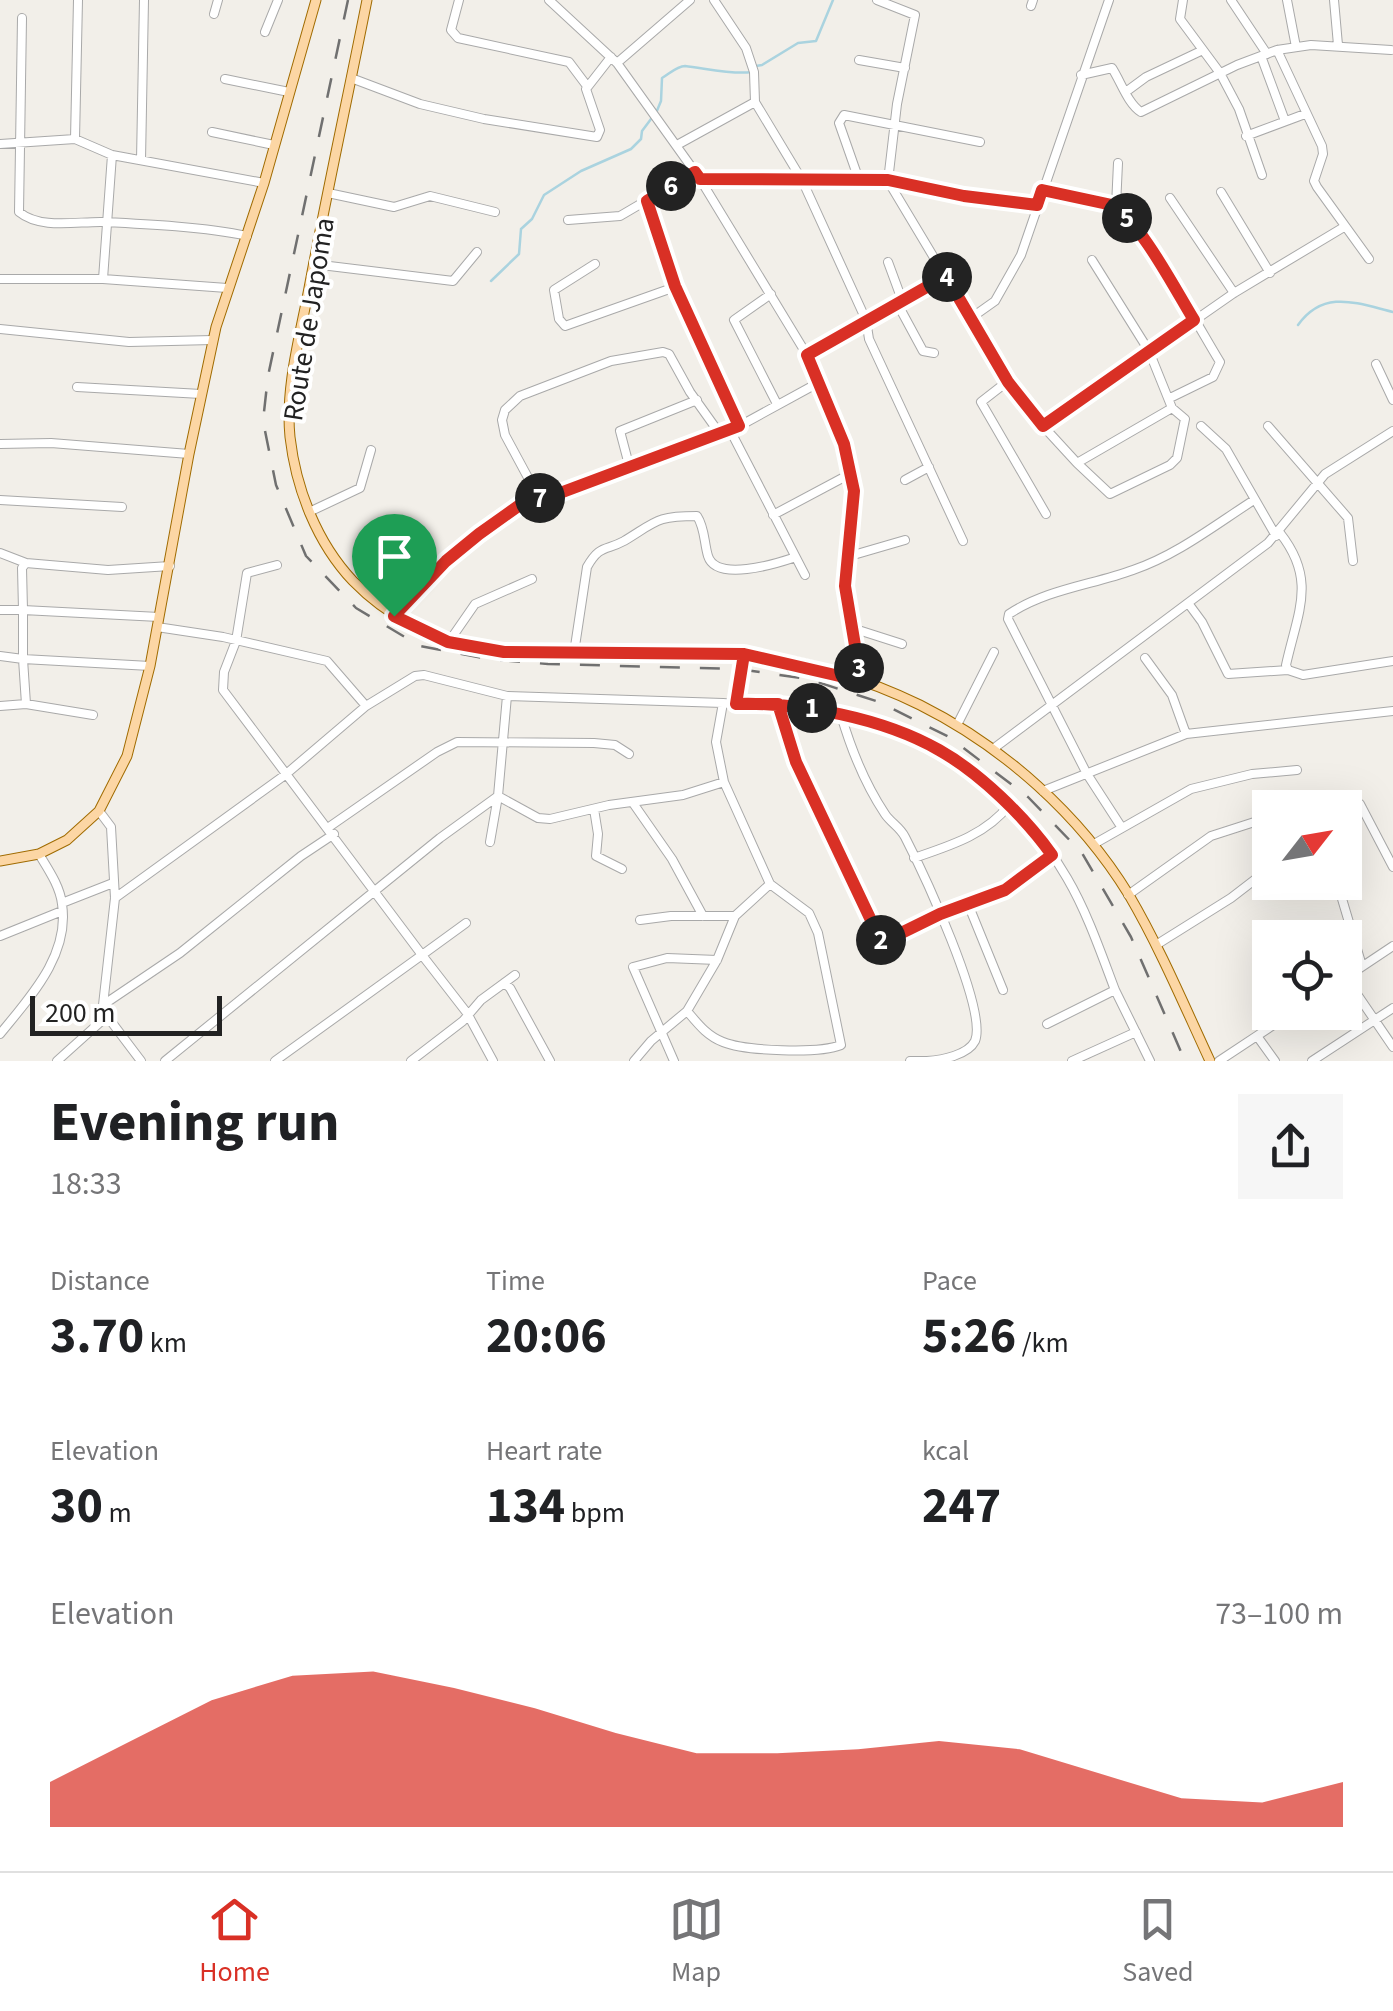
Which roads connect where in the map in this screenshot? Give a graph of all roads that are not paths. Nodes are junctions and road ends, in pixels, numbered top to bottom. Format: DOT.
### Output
graph roads {
  1 [pos="78,0"];
  2 [pos="144,0"];
  3 [pos="218,0"];
  4 [pos="278,0"];
  5 [pos="316,0"];
  6 [pos="367,0"];
  7 [pos="459,0"];
  8 [pos="549,0"];
  9 [pos="690,0"];
  10 [pos="714,0"];
  11 [pos="877,0"];
  12 [pos="1109,0"];
  13 [pos="1183,0"];
  14 [pos="1231,0"];
  15 [pos="1287,0"];
  16 [pos="1334,0"];
  17 [pos="214,14"];
  18 [pos="22,18"];
  19 [pos="265,32"];
  20 [pos="1338,45"];
  21 [pos="1296,46"];
  22 [pos="1203,50"];
  23 [pos="1277,50"];
  24 [pos="1391,50"];
  25 [pos="1264,55"];
  26 [pos="614,60"];
  27 [pos="860,60"];
  28 [pos="904,68"];
  29 [pos="1220,73"];
  30 [pos="1081,76"];
  31 [pos="224,78"];
  32 [pos="352,78"];
  33 [pos="586,86"];
  34 [pos="289,92"];
  35 [pos="1127,92"];
  36 [pos="755,102"];
  37 [pos="1305,114"];
  38 [pos="1285,121"];
  39 [pos="894,126"];
  40 [pos="212,132"];
  41 [pos="1246,136"];
  42 [pos="76,139"];
  43 [pos="980,142"];
  44 [pos="0,144"];
  45 [pos="18,144"];
  46 [pos="274,144"];
  47 [pos="677,146"];
  48 [pos="112,155"];
  49 [pos="141,160"];
  50 [pos="1118,164"];
  51 [pos="1262,174"];
  52 [pos="698,175"];
  53 [pos="802,180"];
  54 [pos="859,180"];
  55 [pos="888,180"];
  56 [pos="264,184"];
  57 [pos="1042,190"];
  58 [pos="1222,192"];
  59 [pos="328,193"];
  60 [pos="1170,198"];
  61 [pos="647,201"];
  62 [pos="1037,205"];
  63 [pos="1116,206"];
  64 [pos="495,212"];
  65 [pos="568,220"];
  66 [pos="108,222"];
  67 [pos="1344,228"];
  68 [pos="247,236"];
  69 [pos="477,252"];
  70 [pos="1092,260"];
  71 [pos="1370,260"];
  72 [pos="888,262"];
  73 [pos="314,264"];
  74 [pos="595,264"];
  75 [pos="1270,273"];
  76 [pos="946,276"];
  77 [pos="104,278"];
  78 [pos="0,279"];
  79 [pos="675,286"];
  80 [pos="227,288"];
  81 [pos="1234,293"];
  82 [pos="770,294"];
  83 [pos="900,301"];
  84 [pos="971,318"];
  85 [pos="866,320"];
  86 [pos="1194,320"];
  87 [pos="0,329"];
  88 [pos="213,340"];
  89 [pos="1149,350"];
  90 [pos="934,353"];
  91 [pos="807,355"];
  92 [pos="1376,364"];
  93 [pos="1008,382"];
  94 [pos="818,383"];
  95 [pos="77,387"];
  96 [pos="201,394"];
  97 [pos="696,400"];
  98 [pos="1393,400"];
  99 [pos="1171,403"];
  100 [pos="777,404"];
  101 [pos="1043,426"];
  102 [pos="1202,426"];
  103 [pos="1268,426"];
  104 [pos="734,428"];
  105 [pos="1393,431"];
  106 [pos="720,434"];
  107 [pos="0,444"];
  108 [pos="370,450"];
  109 [pos="188,454"];
  110 [pos="1076,463"];
  111 [pos="629,465"];
  112 [pos="929,467"];
  113 [pos="850,474"];
  114 [pos="905,480"];
  115 [pos="1317,482"];
  116 [pos="539,498"];
  117 [pos="0,500"];
  118 [pos="1254,500"];
  119 [pos="122,507"];
  120 [pos="309,512"];
  121 [pos="1046,514"];
  122 [pos="773,515"];
  123 [pos="1278,534"];
  124 [pos="905,540"];
  125 [pos="963,541"];
  126 [pos="0,554"];
  127 [pos="850,556"];
  128 [pos="794,558"];
  129 [pos="1353,561"];
  130 [pos="26,563"];
  131 [pos="277,565"];
  132 [pos="171,566"];
  133 [pos="804,575"];
  134 [pos="532,579"];
  135 [pos="1188,603"];
  136 [pos="0,610"];
  137 [pos="23,610"];
  138 [pos="394,616"];
  139 [pos="158,622"];
  140 [pos="852,628"];
  141 [pos="236,641"];
  142 [pos="448,642"];
  143 [pos="902,644"];
  144 [pos="994,652"];
  145 [pos="574,653"];
  146 [pos="744,654"];
  147 [pos="0,656"];
  148 [pos="1145,658"];
  149 [pos="23,659"];
  150 [pos="1393,661"];
  151 [pos="150,666"];
  152 [pos="1288,670"];
  153 [pos="861,681"];
  154 [pos="507,696"];
  155 [pos="723,703"];
  156 [pos="26,704"];
  157 [pos="736,704"];
  158 [pos="778,704"];
  159 [pos="1052,705"];
  160 [pos="0,706"];
  161 [pos="366,706"];
  162 [pos="1393,711"];
  163 [pos="92,714"];
  164 [pos="842,715"];
  165 [pos="957,726"];
  166 [pos="1186,734"];
  167 [pos="504,740"];
  168 [pos="993,749"];
  169 [pos="629,754"];
  170 [pos="1297,770"];
  171 [pos="1087,774"];
  172 [pos="284,775"];
  173 [pos="724,782"];
  174 [pos="1043,792"];
  175 [pos="498,796"];
  176 [pos="633,802"];
  177 [pos="1009,805"];
  178 [pos="1362,808"];
  179 [pos="594,809"];
  180 [pos="99,811"];
  181 [pos="1252,823"];
  182 [pos="1122,828"];
  183 [pos="332,831"];
  184 [pos="490,842"];
  185 [pos="1094,844"];
  186 [pos="39,854"];
  187 [pos="1052,855"];
  188 [pos="914,858"];
  189 [pos="0,861"];
  190 [pos="1393,867"];
  191 [pos="622,869"];
  192 [pos="113,882"];
  193 [pos="1252,882"];
  194 [pos="770,884"];
  195 [pos="376,891"];
  196 [pos="1128,894"];
  197 [pos="115,898"];
  198 [pos="968,904"];
  199 [pos="62,907"];
  200 [pos="940,914"];
  201 [pos="702,916"];
  202 [pos="736,916"];
  203 [pos="640,920"];
  204 [pos="466,923"];
  205 [pos="0,936"];
  206 [pos="1156,945"];
  207 [pos="1393,946"];
  208 [pos="422,955"];
  209 [pos="717,960"];
  210 [pos="1362,966"];
  211 [pos="514,976"];
  212 [pos="504,983"];
  213 [pos="1003,990"];
  214 [pos="1115,990"];
  215 [pos="1362,1003"];
  216 [pos="103,1005"];
  217 [pos="1393,1008"];
  218 [pos="687,1012"];
  219 [pos="467,1013"];
  220 [pos="107,1016"];
  221 [pos="1374,1020"];
  222 [pos="1047,1024"];
  223 [pos="1266,1030"];
  224 [pos="664,1032"];
  225 [pos="1136,1032"];
  226 [pos="0,1034"];
  227 [pos="1257,1036"];
  228 [pos="1393,1047"];
  229 [pos="799,1050"];
  230 [pos="417,1059"];
  231 [pos="1083,1059"];
  232 [pos="57,1061"];
  233 [pos="141,1061"];
  234 [pos="165,1061"];
  235 [pos="275,1061"];
  236 [pos="493,1061"];
  237 [pos="550,1061"];
  238 [pos="634,1061"];
  239 [pos="674,1061"];
  240 [pos="799,1061"];
  241 [pos="910,1061"];
  242 [pos="926,1061"];
  243 [pos="1072,1061"];
  244 [pos="1150,1061"];
  245 [pos="1210,1061"];
  246 [pos="1219,1061"];
  247 [pos="1275,1061"];
  248 [pos="1312,1061"];
  1 -- 42 [label="street"];
  2 -- 49 [label="street"];
  3 -- 17 [label="street"];
  4 -- 19 [label="street"];
  5 -- 34 [label="main road"];
  6 -- 32 [label="main road, Route de Japoma"];
  7 -- 33 [label="street"];
  8 -- 26 [label="street"];
  9 -- 26 [label="street"];
  10 -- 36 [label="street"];
  11 -- 28 [label="street"];
  12 -- 30 [label="street"];
  13 -- 22 [label="street"];
  14 -- 25 [label="street"];
  15 -- 21 [label="street"];
  16 -- 20 [label="street"];
  18 -- 45 [label="street"];
  20 -- 21 [label="street"];
  20 -- 24 [label="street"];
  21 -- 23 [label="street"];
  22 -- 29 [label="street"];
  22 -- 35 [label="street"];
  23 -- 25 [label="street"];
  23 -- 37 [label="street"];
  25 -- 29 [label="street"];
  25 -- 38 [label="street"];
  26 -- 33 [label="street"];
  26 -- 47 [label="street"];
  27 -- 28 [label="street"];
  28 -- 39 [label="street"];
  29 -- 35 [label="street"];
  29 -- 41 [label="street"];
  30 -- 35 [label="street"];
  30 -- 57 [label="street"];
  31 -- 34 [label="street"];
  32 -- 33 [label="street"];
  32 -- 59 [label="main road, Route de Japoma"];
  34 -- 46 [label="main road"];
  36 -- 47 [label="street"];
  36 -- 53 [label="street"];
  37 -- 38 [label="street"];
  37 -- 67 [label="street"];
  38 -- 41 [label="street"];
  39 -- 43 [label="street"];
  39 -- 54 [label="street"];
  39 -- 55 [label="street"];
  40 -- 46 [label="street"];
  41 -- 51 [label="street"];
  42 -- 45 [label="street"];
  42 -- 48 [label="street"];
  44 -- 45 [label="street"];
  45 -- 66 [label="street"];
  46 -- 56 [label="main road"];
  47 -- 52 [label="street"];
  48 -- 49 [label="street"];
  48 -- 66 [label="street"];
  49 -- 56 [label="street"];
  50 -- 63 [label="street"];
  52 -- 53 [label="street"];
  52 -- 61 [label="street"];
  52 -- 82 [label="street"];
  53 -- 54 [label="street"];
  53 -- 85 [label="street"];
  54 -- 55 [label="street"];
  55 -- 62 [label="street"];
  55 -- 76 [label="street"];
  56 -- 68 [label="main road"];
  57 -- 62 [label="street"];
  57 -- 63 [label="street"];
  58 -- 75 [label="street"];
  59 -- 64 [label="street"];
  59 -- 73 [label="main road, Route de Japoma"];
  60 -- 81 [label="street"];
  61 -- 65 [label="street"];
  61 -- 79 [label="street"];
  62 -- 84 [label="street"];
  63 -- 86 [label="street"];
  66 -- 68 [label="street"];
  66 -- 77 [label="street"];
  67 -- 71 [label="street"];
  67 -- 75 [label="street"];
  68 -- 80 [label="main road"];
  69 -- 73 [label="street"];
  70 -- 89 [label="street"];
  72 -- 83 [label="street"];
  73 -- 120 [label="main road, Route de Japoma"];
  74 -- 79 [label="street"];
  75 -- 81 [label="street"];
  76 -- 83 [label="street"];
  76 -- 84 [label="street"];
  77 -- 78 [label="street"];
  77 -- 80 [label="street"];
  79 -- 104 [label="street"];
  80 -- 88 [label="main road"];
  81 -- 86 [label="street"];
  82 -- 91 [label="street"];
  82 -- 100 [label="street"];
  83 -- 85 [label="street"];
  83 -- 90 [label="street"];
  84 -- 93 [label="street"];
  85 -- 91 [label="street"];
  85 -- 112 [label="street"];
  86 -- 89 [label="street"];
  86 -- 99 [label="street"];
  87 -- 88 [label="street"];
  88 -- 96 [label="main road"];
  89 -- 99 [label="street"];
  89 -- 101 [label="street"];
  91 -- 94 [label="street"];
  92 -- 98 [label="street"];
  93 -- 101 [label="street"];
  93 -- 121 [label="street"];
  94 -- 100 [label="street"];
  94 -- 113 [label="street"];
  95 -- 96 [label="street"];
  96 -- 109 [label="main road"];
  97 -- 106 [label="street"];
  97 -- 111 [label="street"];
  97 -- 116 [label="street"];
  99 -- 110 [label="street"];
  99 -- 110 [label="street"];
  100 -- 104 [label="street"];
  101 -- 110 [label="street"];
  102 -- 118 [label="street"];
  103 -- 115 [label="street"];
  104 -- 106 [label="street"];
  104 -- 122 [label="street"];
  105 -- 115 [label="street"];
  106 -- 111 [label="street"];
  107 -- 109 [label="street"];
  108 -- 120 [label="street"];
  109 -- 132 [label="main road"];
  111 -- 116 [label="street"];
  112 -- 114 [label="street"];
  112 -- 125 [label="street"];
  113 -- 122 [label="street"];
  113 -- 127 [label="street"];
  115 -- 123 [label="street"];
  115 -- 129 [label="street"];
  116 -- 138 [label="street"];
  117 -- 119 [label="street"];
  118 -- 123 [label="street"];
  118 -- 159 [label="street"];
  120 -- 138 [label="main road, Route de Japoma"];
  122 -- 128 [label="street"];
  123 -- 135 [label="street"];
  123 -- 152 [label="street"];
  124 -- 127 [label="street"];
  126 -- 130 [label="street"];
  127 -- 140 [label="street"];
  128 -- 133 [label="street"];
  128 -- 145 [label="street"];
  130 -- 132 [label="street"];
  130 -- 137 [label="street"];
  131 -- 141 [label="street"];
  132 -- 139 [label="main road"];
  134 -- 142 [label="street"];
  135 -- 152 [label="street"];
  135 -- 159 [label="street"];
  136 -- 137 [label="street"];
  137 -- 139 [label="street"];
  137 -- 149 [label="street"];
  138 -- 142 [label="main road, Route de Japoma"];
  139 -- 141 [label="street"];
  139 -- 151 [label="main road"];
  140 -- 143 [label="street"];
  140 -- 153 [label="street"];
  141 -- 161 [label="street"];
  141 -- 172 [label="street"];
  142 -- 145 [label="main road, Route de Japoma"];
  144 -- 165 [label="street"];
  145 -- 146 [label="main road, Route de Japoma"];
  146 -- 153 [label="main road, Route de Japoma"];
  146 -- 157 [label="street"];
  147 -- 149 [label="street"];
  148 -- 166 [label="street"];
  149 -- 151 [label="street"];
  149 -- 156 [label="street"];
  150 -- 152 [label="street"];
  151 -- 180 [label="main road"];
  153 -- 165 [label="main road, Route de Japoma"];
  154 -- 155 [label="street"];
  154 -- 161 [label="street"];
  154 -- 167 [label="street"];
  155 -- 157 [label="street"];
  155 -- 173 [label="street"];
  156 -- 160 [label="street"];
  156 -- 163 [label="street"];
  157 -- 158 [label="street"];
  158 -- 164 [label="street"];
  158 -- 200 [label="street"];
  159 -- 168 [label="street"];
  159 -- 171 [label="street"];
  161 -- 172 [label="street"];
  162 -- 166 [label="street"];
  164 -- 177 [label="street"];
  164 -- 188 [label="street"];
  165 -- 168 [label="main road, Route de Japoma"];
  166 -- 171 [label="street"];
  167 -- 169 [label="street"];
  167 -- 175 [label="street"];
  167 -- 183 [label="street"];
  168 -- 174 [label="main road, Route de Japoma"];
  170 -- 182 [label="street"];
  171 -- 174 [label="street"];
  171 -- 182 [label="street"];
  172 -- 183 [label="street"];
  172 -- 197 [label="street"];
  173 -- 176 [label="street"];
  173 -- 194 [label="street"];
  174 -- 185 [label="main road, Route de Japoma"];
  175 -- 179 [label="street"];
  175 -- 184 [label="street"];
  175 -- 195 [label="street"];
  176 -- 179 [label="street"];
  176 -- 201 [label="street"];
  177 -- 187 [label="street"];
  177 -- 188 [label="street"];
  178 -- 190 [label="street"];
  179 -- 191 [label="street"];
  180 -- 186 [label="main road"];
  180 -- 192 [label="street"];
  181 -- 196 [label="street"];
  182 -- 185 [label="street"];
  183 -- 195 [label="street"];
  183 -- 216 [label="street"];
  185 -- 196 [label="main road, Route de Japoma"];
  186 -- 189 [label="main road"];
  186 -- 199 [label="street"];
  187 -- 198 [label="street"];
  187 -- 214 [label="street"];
  188 -- 200 [label="street"];
  192 -- 197 [label="street"];
  192 -- 199 [label="street"];
  193 -- 206 [label="street"];
  194 -- 202 [label="street"];
  194 -- 229 [label="street"];
  195 -- 208 [label="street"];
  195 -- 234 [label="street"];
  196 -- 206 [label="main road, Route de Japoma"];
  197 -- 216 [label="street"];
  198 -- 200 [label="street"];
  198 -- 213 [label="street"];
  199 -- 205 [label="street"];
  199 -- 226 [label="street"];
  200 -- 242 [label="street"];
  201 -- 202 [label="street"];
  201 -- 203 [label="street"];
  202 -- 209 [label="street"];
  204 -- 208 [label="street"];
  206 -- 245 [label="main road, Route de Japoma"];
  207 -- 210 [label="street"];
  208 -- 219 [label="street"];
  208 -- 235 [label="street"];
  209 -- 218 [label="street"];
  209 -- 224 [label="street"];
  211 -- 212 [label="street"];
  212 -- 219 [label="street"];
  212 -- 237 [label="street"];
  214 -- 222 [label="street"];
  214 -- 225 [label="street"];
  215 -- 221 [label="street"];
  216 -- 220 [label="street"];
  217 -- 221 [label="street"];
  218 -- 224 [label="street"];
  218 -- 229 [label="street"];
  219 -- 230 [label="street"];
  219 -- 236 [label="street"];
  220 -- 232 [label="street"];
  220 -- 233 [label="street"];
  221 -- 228 [label="street"];
  221 -- 248 [label="street"];
  223 -- 227 [label="street"];
  224 -- 238 [label="street"];
  224 -- 239 [label="street"];
  225 -- 231 [label="street"];
  225 -- 244 [label="street"];
  227 -- 246 [label="street"];
  227 -- 247 [label="street"];
  229 -- 240 [label="street"];
  231 -- 243 [label="street"];
  241 -- 242 [label="street"];
}
